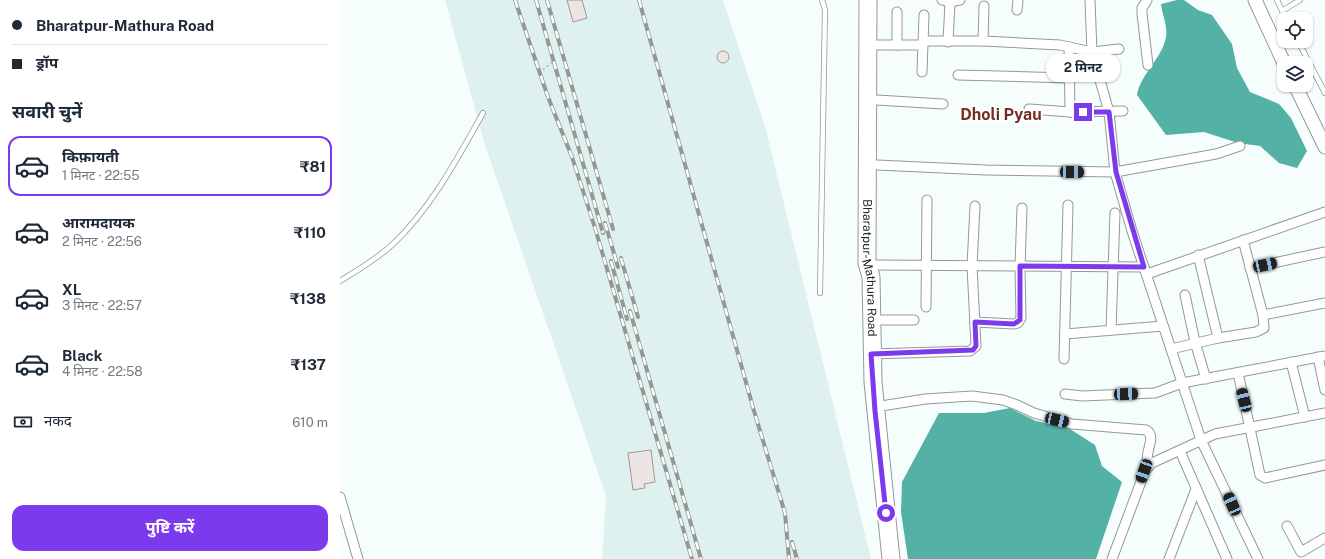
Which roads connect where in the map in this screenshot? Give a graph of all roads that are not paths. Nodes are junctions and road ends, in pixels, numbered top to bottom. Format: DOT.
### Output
graph roads {
  1 [pos="822,0"];
  2 [pos="868,0"];
  3 [pos="876,0"];
  4 [pos="960,0"];
  5 [pos="1018,0"];
  6 [pos="1090,0"];
  7 [pos="1147,0"];
  8 [pos="1255,0"];
  9 [pos="1277,0"];
  10 [pos="1300,0"];
  11 [pos="946,1"];
  12 [pos="984,6"];
  13 [pos="1017,10"];
  14 [pos="1282,11"];
  15 [pos="897,12"];
  16 [pos="924,15"];
  17 [pos="983,41"];
  18 [pos="948,42"];
  19 [pos="924,43"];
  20 [pos="877,45"];
  21 [pos="897,45"];
  22 [pos="1069,47"];
  23 [pos="1302,48"];
  24 [pos="1119,49"];
  25 [pos="1092,52"];
  26 [pos="1281,56"];
  27 [pos="1148,65"];
  28 [pos="922,72"];
  29 [pos="958,74"];
  30 [pos="1069,78"];
  31 [pos="1298,92"];
  32 [pos="1325,93"];
  33 [pos="877,100"];
  34 [pos="943,104"];
  35 [pos="1029,109"];
  36 [pos="1123,111"];
  37 [pos="1070,112"];
  38 [pos="1109,112"];
  39 [pos="483,113"];
  40 [pos="1240,146"];
  41 [pos="1325,147"];
  42 [pos="877,165"];
  43 [pos="1116,172"];
  44 [pos="927,200"];
  45 [pos="1068,205"];
  46 [pos="975,206"];
  47 [pos="1022,208"];
  48 [pos="1325,212"];
  49 [pos="1115,213"];
  50 [pos="1243,240"];
  51 [pos="1325,252"];
  52 [pos="1198,255"];
  53 [pos="926,266"];
  54 [pos="972,266"];
  55 [pos="1020,266"];
  56 [pos="1067,267"];
  57 [pos="1112,267"];
  58 [pos="1250,268"];
  59 [pos="873,271"];
  60 [pos="1145,271"];
  61 [pos="340,281"];
  62 [pos="820,293"];
  63 [pos="1185,295"];
  64 [pos="1325,303"];
  65 [pos="926,307"];
  66 [pos="1263,315"];
  67 [pos="871,320"];
  68 [pos="914,320"];
  69 [pos="975,322"];
  70 [pos="1164,326"];
  71 [pos="1111,330"];
  72 [pos="1065,334"];
  73 [pos="1218,338"];
  74 [pos="1195,342"];
  75 [pos="1171,349"];
  76 [pos="871,354"];
  77 [pos="1321,357"];
  78 [pos="1064,359"];
  79 [pos="1291,362"];
  80 [pos="1238,373"];
  81 [pos="1206,379"];
  82 [pos="1182,383"];
  83 [pos="1325,390"];
  84 [pos="1065,394"];
  85 [pos="875,407"];
  86 [pos="1325,413"];
  87 [pos="1305,417"];
  88 [pos="1250,426"];
  89 [pos="1201,440"];
  90 [pos="1180,451"];
  91 [pos="1325,465"];
  92 [pos="1148,466"];
  93 [pos="1196,489"];
  94 [pos="340,498"];
  95 [pos="1287,526"];
  96 [pos="1325,538"];
  97 [pos="1303,555"];
  98 [pos="1225,558"];
  99 [pos="358,559"];
  100 [pos="891,559"];
  101 [pos="1112,559"];
  102 [pos="1169,559"];
  103 [pos="1258,559"];
  1 -- 62 [label="lane"];
  2 -- 59 [label="highway, Bharatpur-Mathura Road"];
  3 -- 20 [label="highway, Bharatpur-Mathura Road"];
  4 -- 11 [label="street"];
  5 -- 13 [label="street"];
  6 -- 25 [label="street"];
  7 -- 27 [label="street"];
  8 -- 26 [label="street"];
  9 -- 14 [label="lane"];
  10 -- 14 [label="lane"];
  11 -- 18 [label="street"];
  12 -- 17 [label="street"];
  15 -- 21 [label="street"];
  16 -- 19 [label="street"];
  17 -- 18 [label="street"];
  17 -- 22 [label="street"];
  18 -- 19 [label="street"];
  19 -- 21 [label="street"];
  19 -- 28 [label="street"];
  20 -- 21 [label="street"];
  20 -- 33 [label="highway, Bharatpur-Mathura Road"];
  22 -- 25 [label="street"];
  22 -- 30 [label="street"];
  23 -- 32 [label="lane"];
  24 -- 25 [label="street"];
  25 -- 38 [label="street"];
  29 -- 30 [label="street"];
  30 -- 37 [label="street"];
  31 -- 41 [label="street"];
  33 -- 34 [label="street"];
  33 -- 42 [label="highway, Bharatpur-Mathura Road"];
  35 -- 37 [label="street"];
  36 -- 38 [label="street"];
  37 -- 38 [label="street"];
  38 -- 43 [label="street"];
  39 -- 61 [label="lane"];
  40 -- 43 [label="street"];
  42 -- 43 [label="street"];
  42 -- 59 [label="highway, Bharatpur-Mathura Road"];
  43 -- 60 [label="street"];
  44 -- 53 [label="street"];
  45 -- 56 [label="street"];
  46 -- 54 [label="street"];
  47 -- 55 [label="street"];
  48 -- 50 [label="street"];
  49 -- 57 [label="street"];
  50 -- 52 [label="street"];
  50 -- 58 [label="street"];
  51 -- 58 [label="street"];
  52 -- 60 [label="street"];
  52 -- 73 [label="street"];
  53 -- 54 [label="street"];
  53 -- 59 [label="street"];
  53 -- 65 [label="street"];
  54 -- 55 [label="street"];
  54 -- 69 [label="street"];
  55 -- 56 [label="street"];
  55 -- 69 [label="street"];
  56 -- 57 [label="street"];
  56 -- 72 [label="street"];
  57 -- 60 [label="street"];
  57 -- 71 [label="street"];
  58 -- 66 [label="street"];
  59 -- 67 [label="highway, Bharatpur-Mathura Road"];
  60 -- 70 [label="street"];
  63 -- 74 [label="street"];
  64 -- 66 [label="street"];
  66 -- 73 [label="street"];
  67 -- 68 [label="street"];
  67 -- 76 [label="highway, Bharatpur-Mathura Road"];
  69 -- 76 [label="street"];
  70 -- 71 [label="street"];
  70 -- 75 [label="street"];
  71 -- 72 [label="street"];
  72 -- 78 [label="street"];
  73 -- 74 [label="street"];
  74 -- 75 [label="street"];
  74 -- 81 [label="street"];
  75 -- 82 [label="street"];
  76 -- 85 [label="highway, Bharatpur-Mathura Road"];
  77 -- 79 [label="street"];
  77 -- 83 [label="street"];
  79 -- 80 [label="street"];
  79 -- 87 [label="street"];
  80 -- 81 [label="street"];
  80 -- 88 [label="street"];
  81 -- 82 [label="street"];
  82 -- 84 [label="street"];
  82 -- 89 [label="street"];
  85 -- 92 [label="street"];
  85 -- 100 [label="highway, Bharatpur-Mathura Road"];
  86 -- 87 [label="street"];
  87 -- 88 [label="street"];
  88 -- 89 [label="street"];
  88 -- 91 [label="street"];
  89 -- 90 [label="street"];
  89 -- 103 [label="street"];
  90 -- 92 [label="street"];
  90 -- 93 [label="street"];
  92 -- 101 [label="street"];
  93 -- 98 [label="street"];
  93 -- 102 [label="street"];
  94 -- 99 [label="street"];
  95 -- 97 [label="street"];
  96 -- 97 [label="street"];
}
